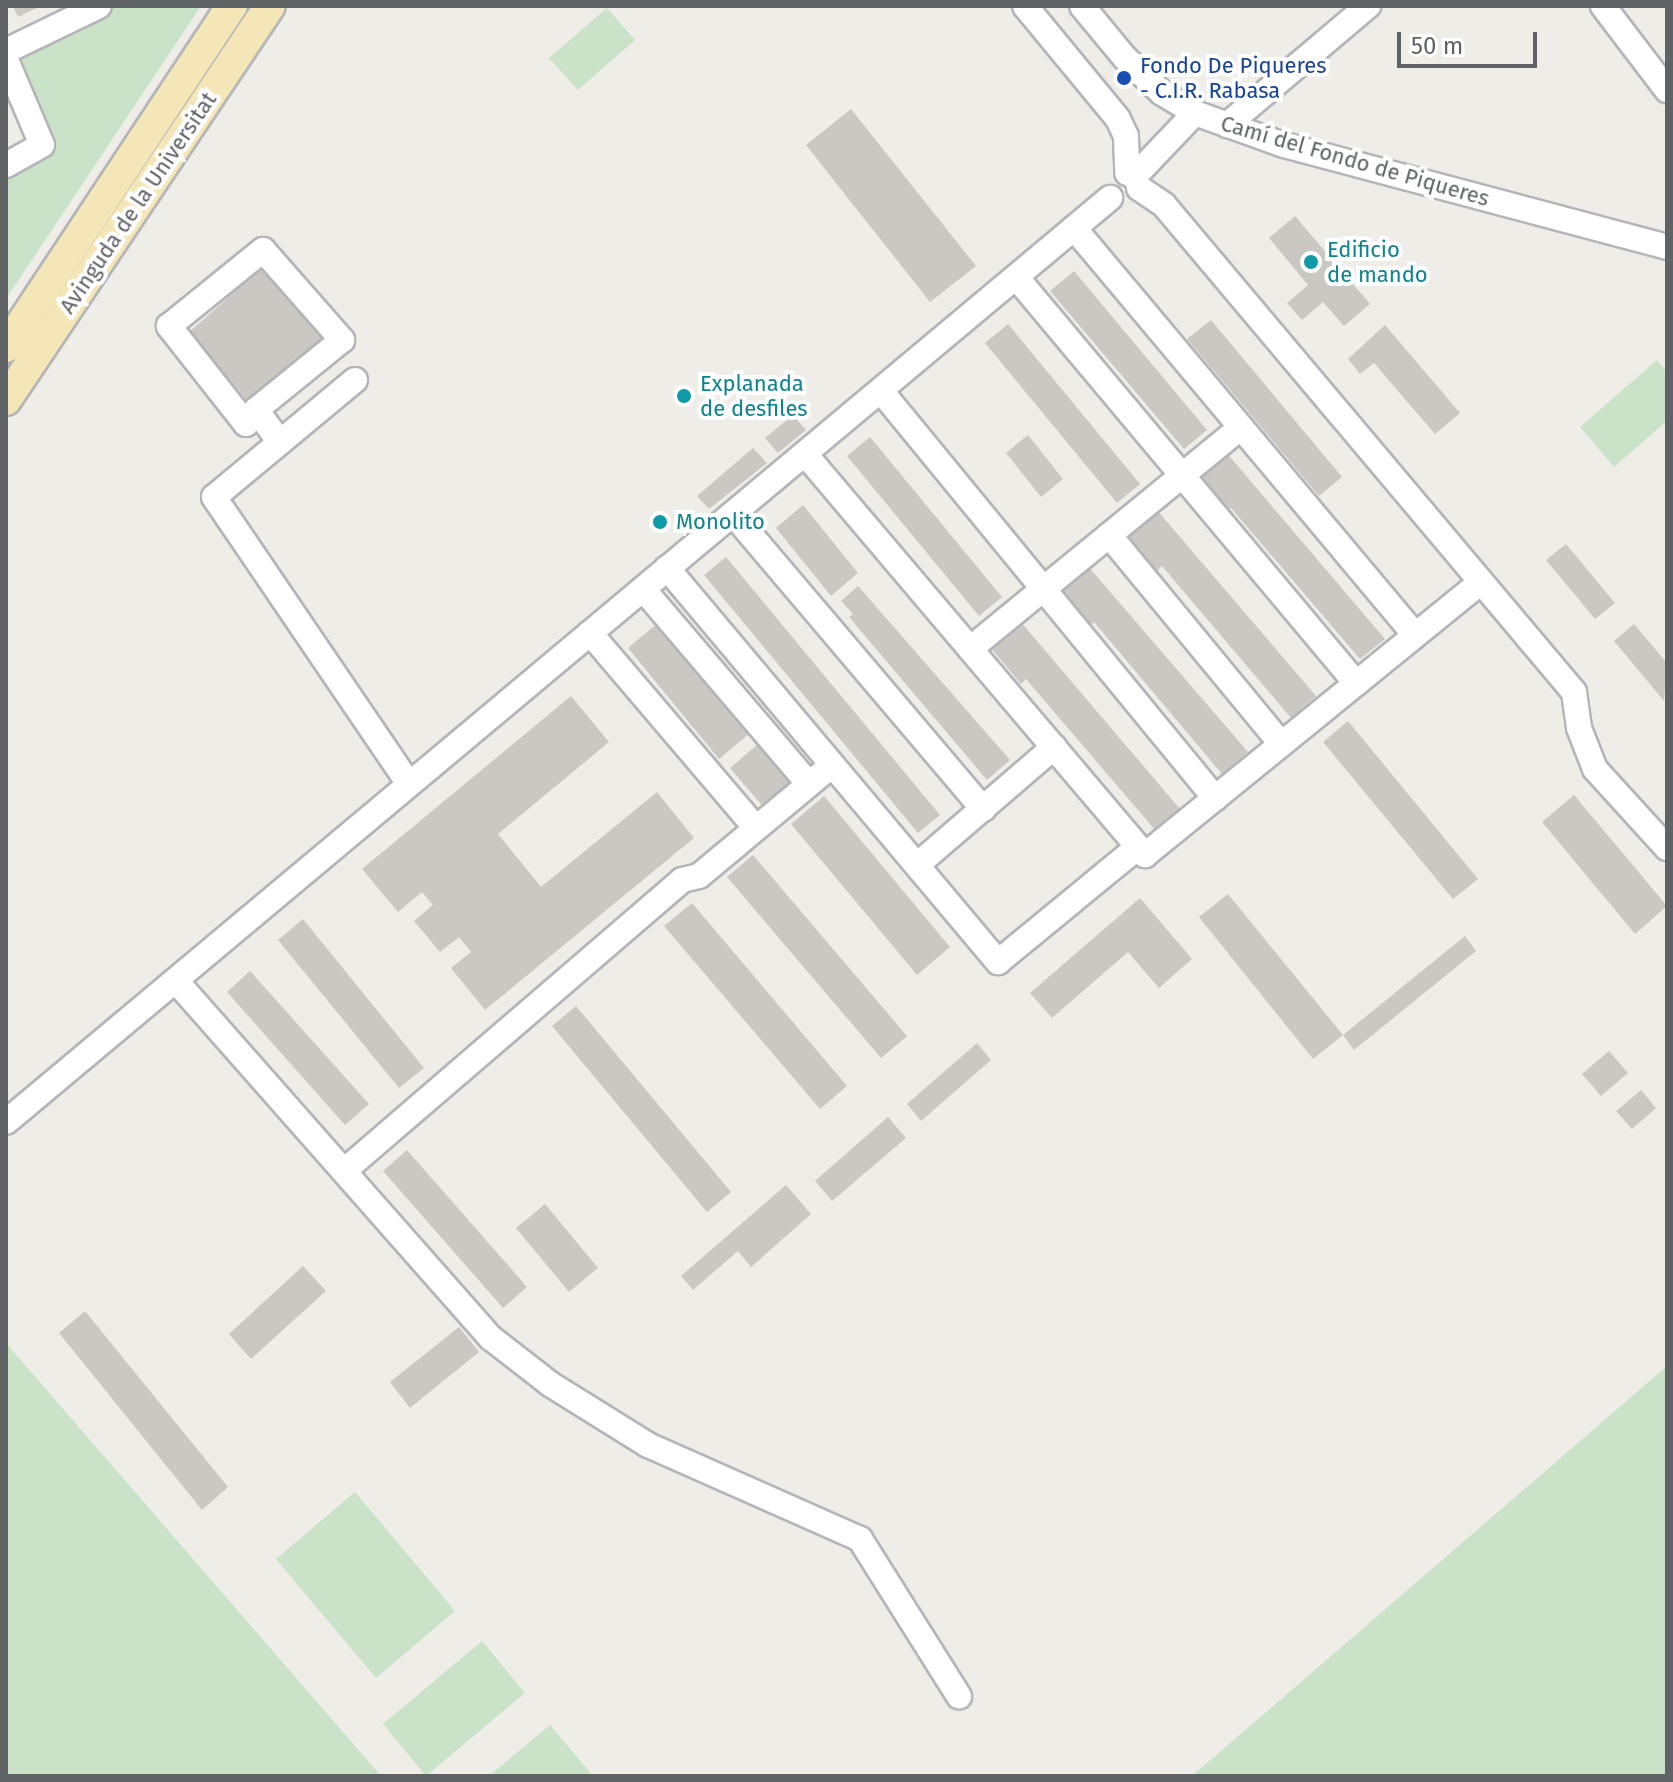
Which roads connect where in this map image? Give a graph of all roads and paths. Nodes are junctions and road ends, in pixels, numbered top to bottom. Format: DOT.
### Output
graph roads {
  1 [pos="99,6"];
  2 [pos="232,6"];
  3 [pos="270,6"];
  4 [pos="1025,6"];
  5 [pos="1082,6"];
  6 [pos="1368,6"];
  7 [pos="1603,6"];
  8 [pos="6,51"];
  9 [pos="1658,57"];
  10 [pos="6,60"];
  11 [pos="1667,90"];
  12 [pos="1195,113"];
  13 [pos="1227,125"];
  14 [pos="6,165"];
  15 [pos="1133,180"];
  16 [pos="1074,228"];
  17 [pos="1667,247"];
  18 [pos="1016,277"];
  19 [pos="6,347"];
  20 [pos="355,380"];
  21 [pos="881,391"];
  22 [pos="6,400"];
  23 [pos="256,410"];
  24 [pos="1241,427"];
  25 [pos="280,442"];
  26 [pos="805,454"];
  27 [pos="1181,475"];
  28 [pos="733,514"];
  29 [pos="1109,535"];
  30 [pos="667,568"];
  31 [pos="1481,582"];
  32 [pos="643,589"];
  33 [pos="1042,591"];
  34 [pos="590,633"];
  35 [pos="1415,635"];
  36 [pos="970,649"];
  37 [pos="1356,683"];
  38 [pos="1281,744"];
  39 [pos="1054,747"];
  40 [pos="832,765"];
  41 [pos="409,784"];
  42 [pos="809,784"];
  43 [pos="1215,798"];
  44 [pos="983,809"];
  45 [pos="756,828"];
  46 [pos="1138,847"];
  47 [pos="1667,848"];
  48 [pos="917,865"];
  49 [pos="176,981"];
  50 [pos="6,1122"];
  51 [pos="344,1171"];
  52 [pos="959,1696"];
  1 -- 8 [label="street"];
  2 -- 19 [label="main road, Avinguda de la Universitat"];
  3 -- 22 [label="main road, Avinguda de la Universitat"];
  4 -- 15 [label="street"];
  5 -- 12 [label="street, Camí del Fondo de Piqueres"];
  6 -- 13 [label="street"];
  7 -- 9 [label="street"];
  9 -- 11 [label="street"];
  10 -- 14 [label="street"];
  12 -- 13 [label="street, Camí del Fondo de Piqueres"];
  12 -- 15 [label="street"];
  13 -- 17 [label="street, Camí del Fondo de Piqueres"];
  15 -- 16 [label="street"];
  15 -- 31 [label="street"];
  16 -- 18 [label="street"];
  16 -- 24 [label="street"];
  18 -- 21 [label="street"];
  18 -- 27 [label="street"];
  20 -- 25 [label="street"];
  21 -- 26 [label="street"];
  21 -- 33 [label="street"];
  23 -- 23 [label="street"];
  23 -- 25 [label="street"];
  24 -- 27 [label="street"];
  24 -- 35 [label="street"];
  25 -- 41 [label="street"];
  26 -- 28 [label="street"];
  26 -- 36 [label="street"];
  27 -- 29 [label="street"];
  27 -- 37 [label="street"];
  28 -- 30 [label="street"];
  28 -- 44 [label="street"];
  29 -- 33 [label="street"];
  29 -- 38 [label="street"];
  30 -- 32 [label="street"];
  30 -- 40 [label="street"];
  31 -- 35 [label="street"];
  31 -- 47 [label="street"];
  32 -- 34 [label="street"];
  32 -- 42 [label="street"];
  33 -- 36 [label="street"];
  33 -- 43 [label="street"];
  34 -- 41 [label="street"];
  34 -- 45 [label="street"];
  35 -- 37 [label="street"];
  36 -- 39 [label="street"];
  37 -- 38 [label="street"];
  38 -- 43 [label="street"];
  39 -- 44 [label="street"];
  39 -- 46 [label="street"];
  40 -- 42 [label="street"];
  40 -- 48 [label="street"];
  41 -- 49 [label="street"];
  42 -- 45 [label="street"];
  43 -- 46 [label="street"];
  44 -- 48 [label="street"];
  45 -- 51 [label="street"];
  46 -- 48 [label="street"];
  49 -- 50 [label="street"];
  49 -- 51 [label="street"];
  51 -- 52 [label="street"];
}
